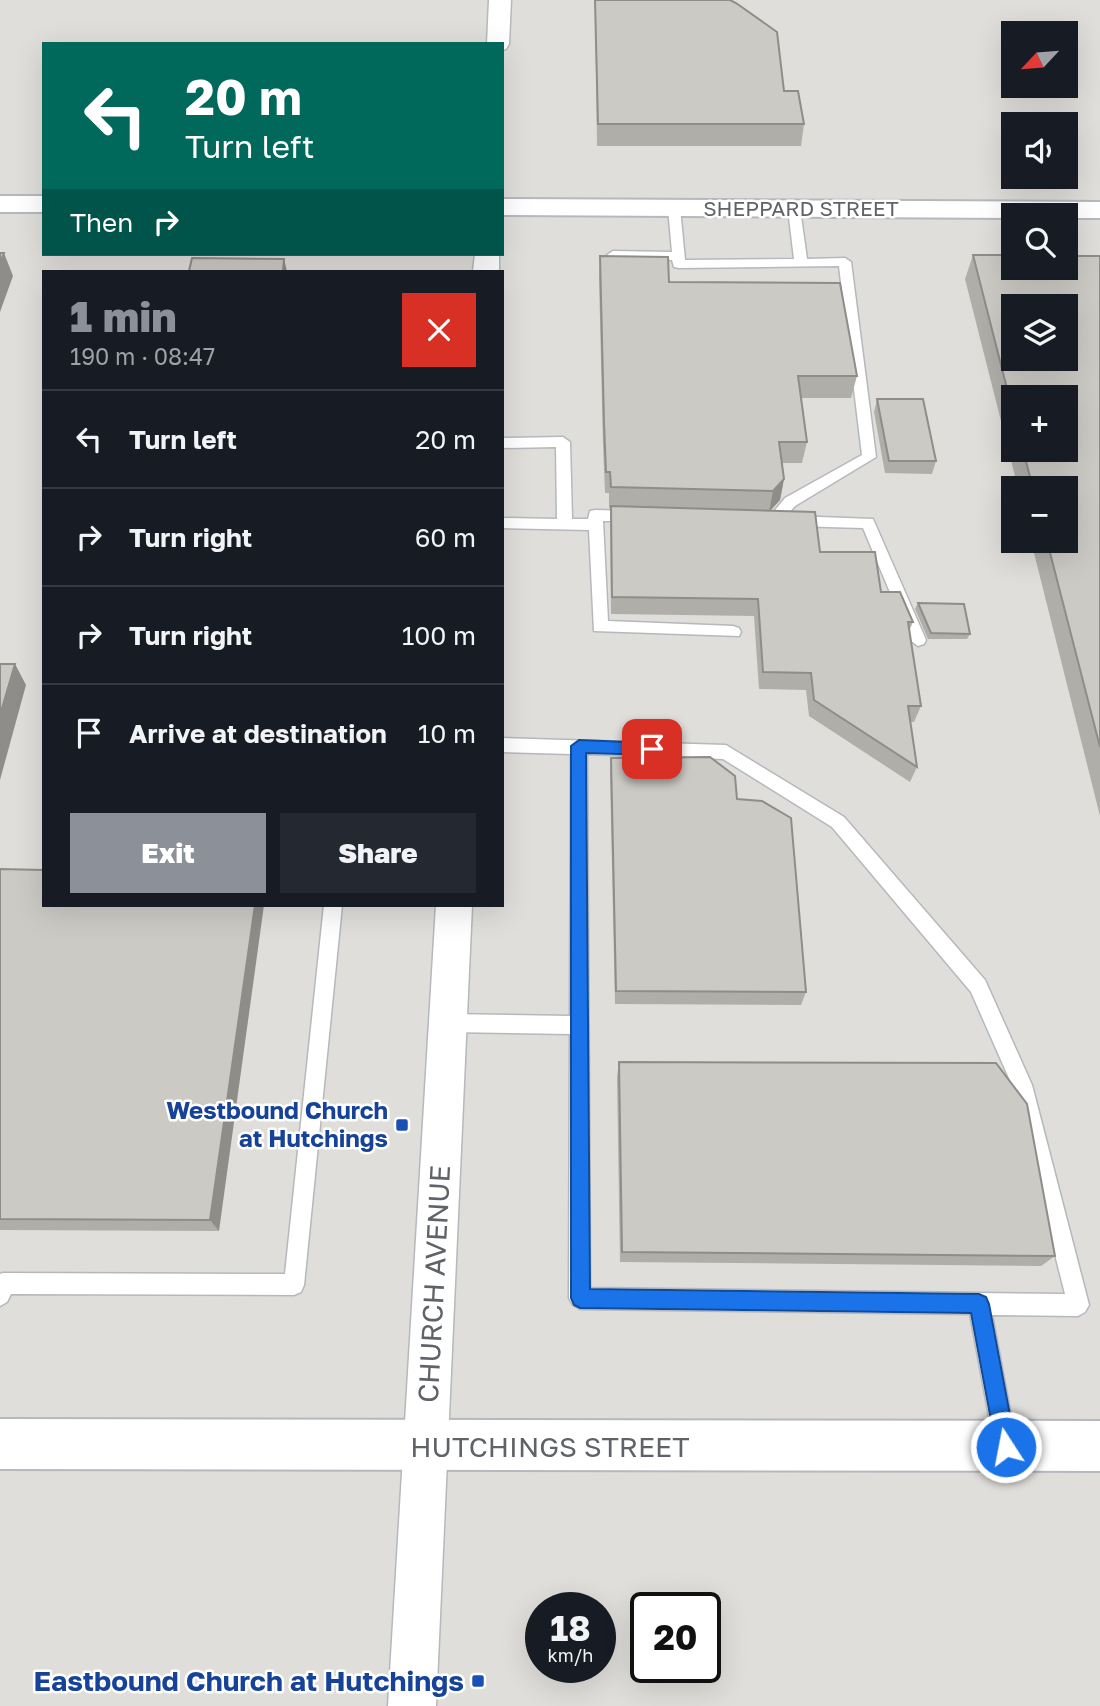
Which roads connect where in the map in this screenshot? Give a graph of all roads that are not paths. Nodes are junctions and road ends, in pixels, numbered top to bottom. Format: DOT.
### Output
graph roads {
  1 [pos="500,0"];
  2 [pos="498,42"];
  3 [pos="0,204"];
  4 [pos="42,204"];
  5 [pos="504,207"];
  6 [pos="674,208"];
  7 [pos="794,209"];
  8 [pos="1100,210"];
  9 [pos="613,255"];
  10 [pos="678,256"];
  11 [pos="801,263"];
  12 [pos="504,443"];
  13 [pos="650,517"];
  14 [pos="504,523"];
  15 [pos="565,524"];
  16 [pos="596,525"];
  17 [pos="733,632"];
  18 [pos="918,640"];
  19 [pos="504,746"];
  20 [pos="579,746"];
  21 [pos="333,907"];
  22 [pos="454,907"];
  23 [pos="448,1023"];
  24 [pos="579,1025"];
  25 [pos="0,1295"];
  26 [pos="979,1304"];
  27 [pos="0,1444"];
  28 [pos="1100,1446"];
  29 [pos="426,1447"];
  30 [pos="1006,1447"];
  31 [pos="412,1706"];
  1 -- 2 [label="street"];
  3 -- 4 [label="street"];
  5 -- 6 [label="street, SHEPPARD STREET"];
  6 -- 7 [label="street, SHEPPARD STREET"];
  6 -- 10 [label="lane"];
  7 -- 8 [label="street, SHEPPARD STREET"];
  7 -- 11 [label="lane"];
  9 -- 10 [label="lane"];
  10 -- 11 [label="lane"];
  11 -- 18 [label="lane"];
  12 -- 15 [label="lane"];
  13 -- 16 [label="lane"];
  14 -- 15 [label="lane"];
  15 -- 16 [label="lane"];
  16 -- 17 [label="lane"];
  19 -- 20 [label="lane"];
  20 -- 24 [label="lane"];
  20 -- 26 [label="lane"];
  21 -- 25 [label="lane"];
  22 -- 23 [label="street, CHURCH AVENUE"];
  23 -- 24 [label="lane"];
  23 -- 29 [label="street, CHURCH AVENUE"];
  24 -- 26 [label="lane"];
  26 -- 30 [label="lane"];
  27 -- 29 [label="street, HUTCHINGS STREET"];
  28 -- 30 [label="street, HUTCHINGS STREET"];
  29 -- 30 [label="street, HUTCHINGS STREET"];
  29 -- 31 [label="street, CHURCH AVENUE"];
}
